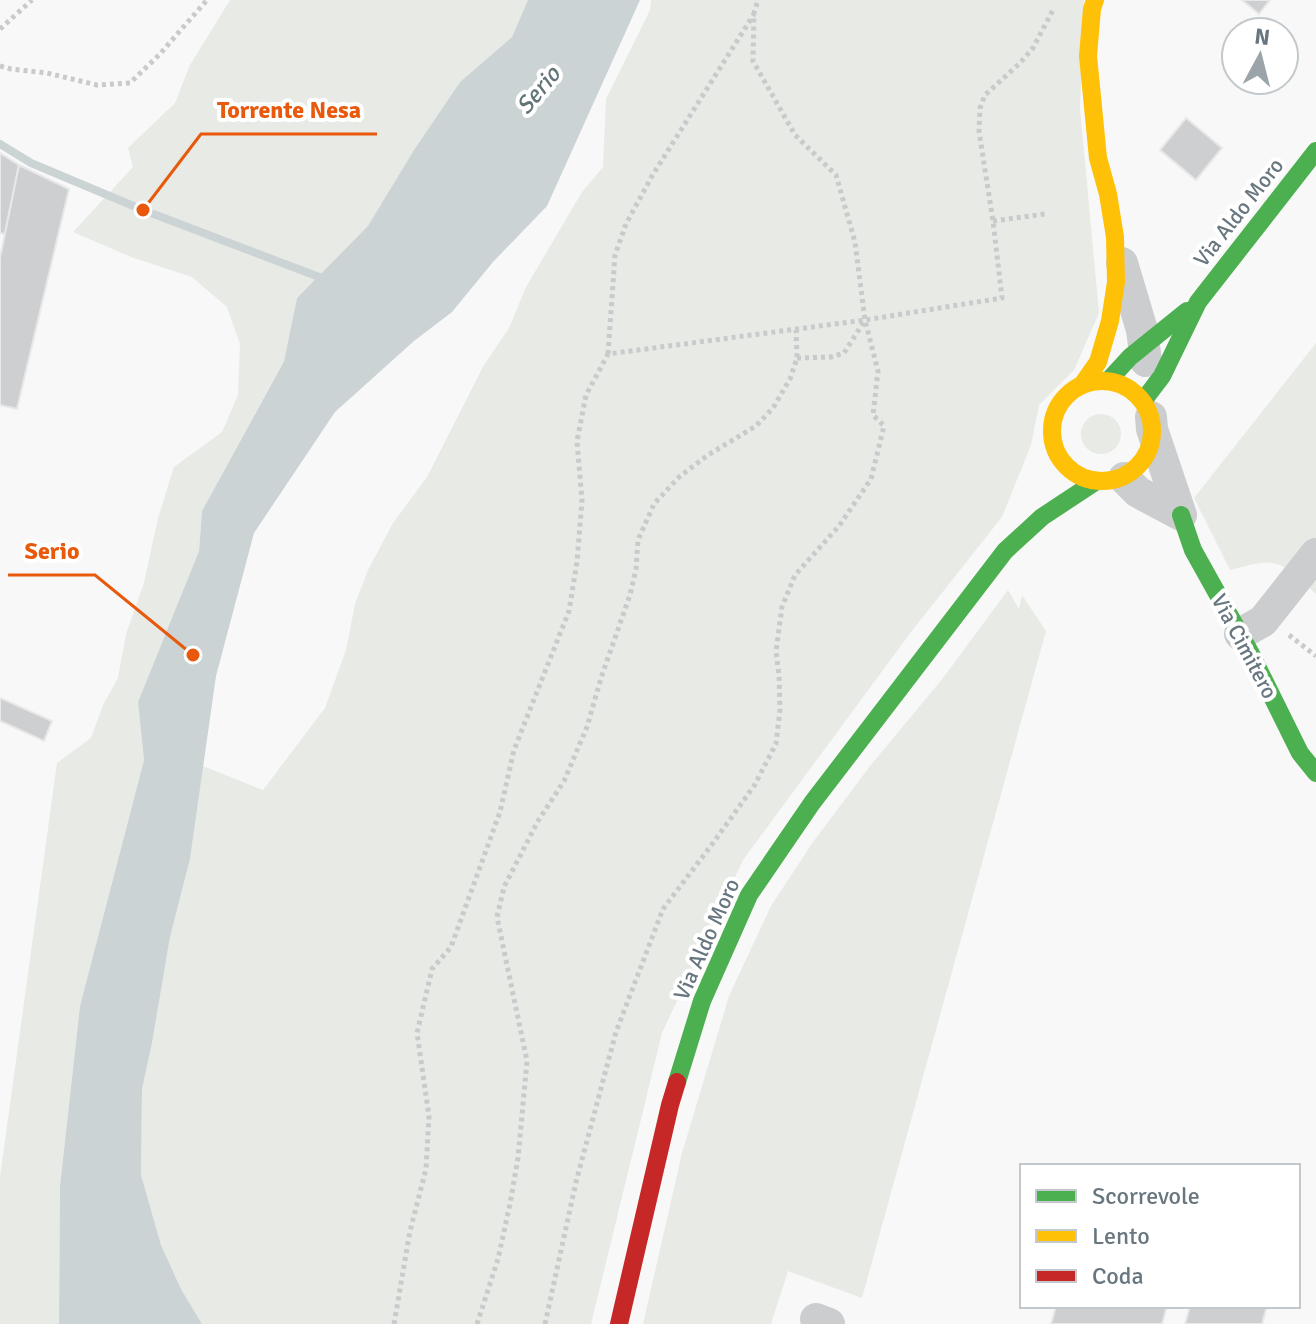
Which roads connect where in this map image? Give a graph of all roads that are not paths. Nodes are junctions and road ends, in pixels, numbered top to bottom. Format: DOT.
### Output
graph roads {
  1 [pos="1095,0"];
  2 [pos="1316,151"];
  3 [pos="1115,237"];
  4 [pos="1198,302"];
  5 [pos="1143,338"];
  6 [pos="1108,381"];
  7 [pos="1082,385"];
  8 [pos="1148,404"];
  9 [pos="1110,480"];
  10 [pos="1026,506"];
  11 [pos="1181,515"];
  12 [pos="1005,551"];
  13 [pos="1316,554"];
  14 [pos="1240,634"];
  15 [pos="1316,773"];
  16 [pos="619,1324"];
  1 -- 3 [label="street"];
  2 -- 4 [label="street, Via Aldo Moro"];
  3 -- 5 [label="street, Via Cimitero"];
  3 -- 7 [label="street"];
  4 -- 5 [label="street"];
  4 -- 8 [label="street"];
  5 -- 6 [label="street"];
  5 -- 8 [label="street, Via Cimitero"];
  6 -- 7 [label="street"];
  6 -- 8 [label="street"];
  7 -- 9 [label="street"];
  8 -- 9 [label="street, Via Aldo Moro"];
  8 -- 11 [label="street, Via Cimitero"];
  9 -- 11 [label="street"];
  9 -- 12 [label="street, Via Aldo Moro"];
  10 -- 12 [label="street, Via Aldo Moro"];
  11 -- 14 [label="street, Via Cimitero"];
  12 -- 16 [label="street, Via Aldo Moro"];
  13 -- 14 [label="street"];
  14 -- 15 [label="street, Via Cimitero"];
}
